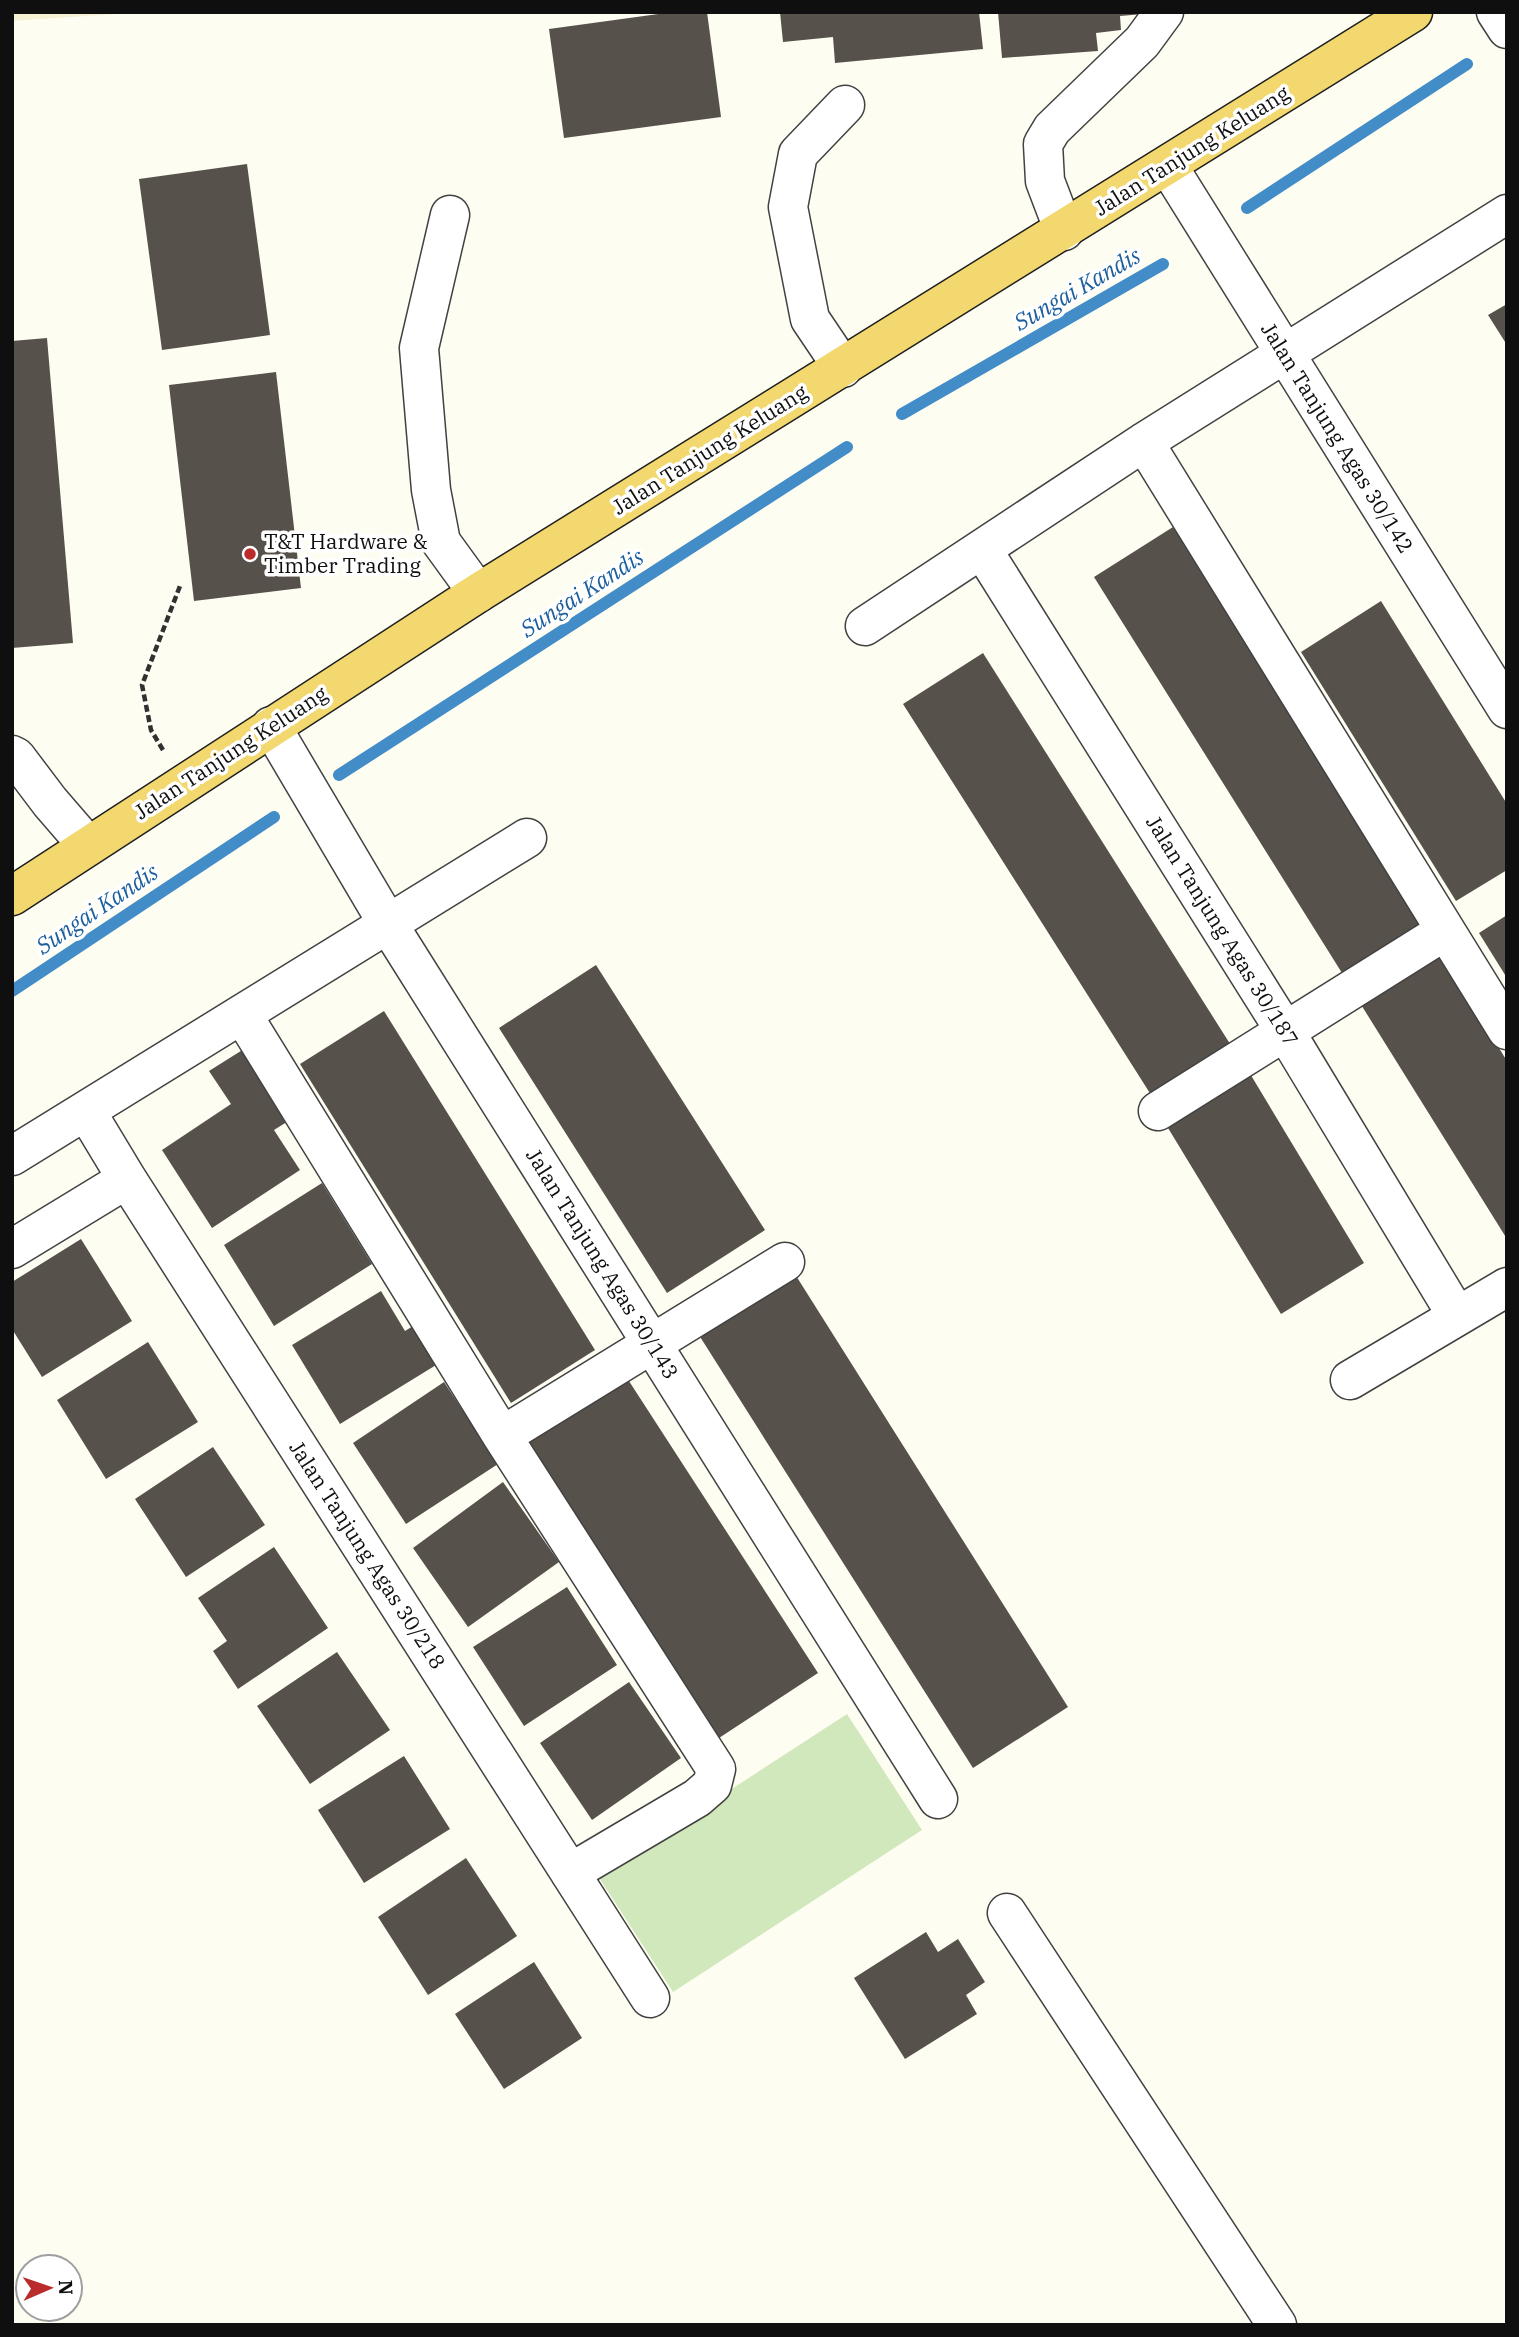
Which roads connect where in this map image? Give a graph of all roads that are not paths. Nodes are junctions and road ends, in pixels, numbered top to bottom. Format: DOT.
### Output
graph roads {
  1 [pos="1164,12"];
  2 [pos="1413,12"];
  3 [pos="1496,12"];
  4 [pos="1507,29"];
  5 [pos="845,105"];
  6 [pos="1168,166"];
  7 [pos="1507,214"];
  8 [pos="450,215"];
  9 [pos="1064,231"];
  10 [pos="1284,354"];
  11 [pos="843,368"];
  12 [pos="1144,442"];
  13 [pos="982,549"];
  14 [pos="478,593"];
  15 [pos="865,626"];
  16 [pos="1507,709"];
  17 [pos="271,726"];
  18 [pos="12,755"];
  19 [pos="527,838"];
  20 [pos="88,846"];
  21 [pos="12,896"];
  22 [pos="388,924"];
  23 [pos="1445,931"];
  24 [pos="242,1014"];
  25 [pos="1507,1030"];
  26 [pos="1285,1031"];
  27 [pos="86,1111"];
  28 [pos="1157,1111"];
  29 [pos="12,1156"];
  30 [pos="127,1179"];
  31 [pos="12,1249"];
  32 [pos="785,1262"];
  33 [pos="1507,1287"];
  34 [pos="1457,1316"];
  35 [pos="653,1345"];
  36 [pos="1350,1380"];
  37 [pos="502,1436"];
  38 [pos="938,1798"];
  39 [pos="570,1873"];
  40 [pos="1007,1913"];
  41 [pos="650,1998"];
  42 [pos="1277,2325"];
  1 -- 9 [label="street"];
  2 -- 6 [label="main road, Jalan Tanjung Keluang"];
  3 -- 4 [label="street"];
  5 -- 11 [label="street"];
  6 -- 9 [label="main road, Jalan Tanjung Keluang"];
  6 -- 10 [label="street, Jalan Tanjung Agas 30/142"];
  7 -- 10 [label="street"];
  8 -- 14 [label="street"];
  9 -- 11 [label="main road, Jalan Tanjung Keluang"];
  10 -- 12 [label="street"];
  10 -- 16 [label="street, Jalan Tanjung Agas 30/142"];
  11 -- 14 [label="main road, Jalan Tanjung Keluang"];
  12 -- 13 [label="street"];
  12 -- 23 [label="street"];
  13 -- 15 [label="street"];
  13 -- 26 [label="street, Jalan Tanjung Agas 30/187"];
  14 -- 17 [label="main road, Jalan Tanjung Keluang"];
  17 -- 20 [label="main road, Jalan Tanjung Keluang"];
  17 -- 22 [label="street, Jalan Tanjung Agas 30/143"];
  18 -- 20 [label="street"];
  19 -- 22 [label="street"];
  20 -- 21 [label="main road, Jalan Tanjung Keluang"];
  22 -- 24 [label="street"];
  22 -- 35 [label="street, Jalan Tanjung Agas 30/143"];
  23 -- 25 [label="street"];
  23 -- 26 [label="street"];
  24 -- 27 [label="street"];
  24 -- 37 [label="street"];
  26 -- 28 [label="street"];
  26 -- 34 [label="street, Jalan Tanjung Agas 30/187"];
  27 -- 29 [label="street"];
  27 -- 30 [label="street, Jalan Tanjung Agas 30/218"];
  30 -- 31 [label="street"];
  30 -- 39 [label="street, Jalan Tanjung Agas 30/218"];
  32 -- 35 [label="street"];
  33 -- 34 [label="street"];
  34 -- 36 [label="street"];
  35 -- 37 [label="street"];
  35 -- 38 [label="street, Jalan Tanjung Agas 30/143"];
  37 -- 39 [label="street"];
  39 -- 41 [label="street, Jalan Tanjung Agas 30/218"];
  40 -- 42 [label="street"];
}
